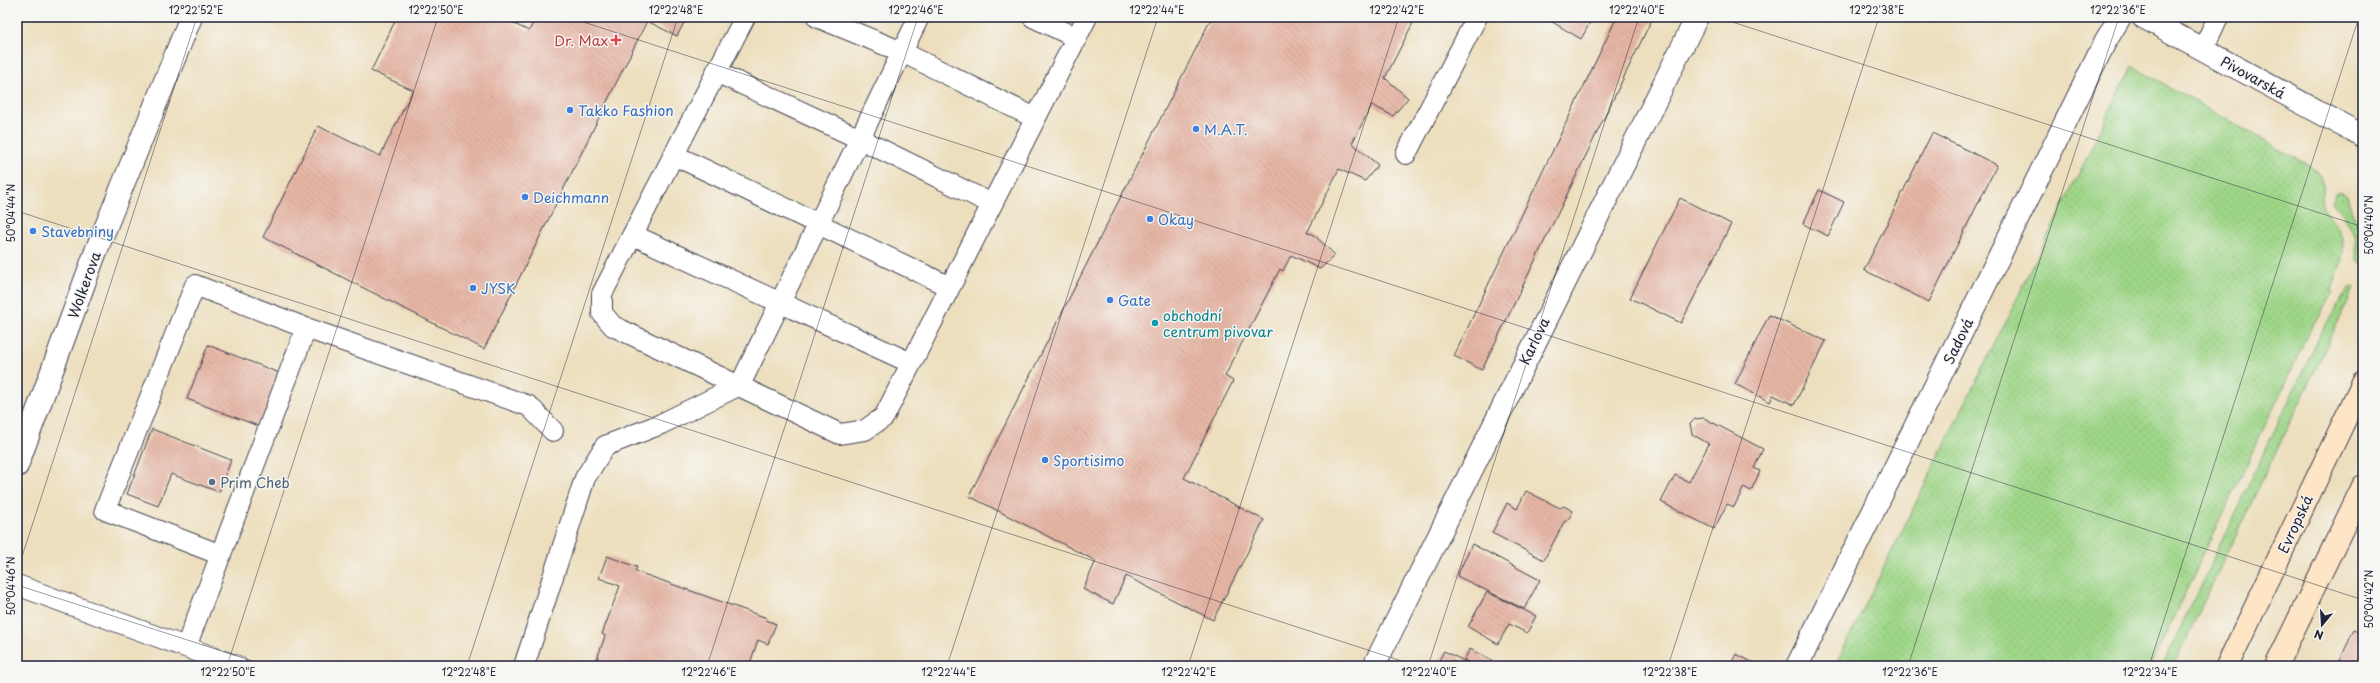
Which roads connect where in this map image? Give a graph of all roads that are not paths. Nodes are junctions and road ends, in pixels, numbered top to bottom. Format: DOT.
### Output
graph roads {
  1 [pos="191,17"];
  2 [pos="745,17"];
  3 [pos="817,17"];
  4 [pos="919,17"];
  5 [pos="1033,17"];
  6 [pos="1087,17"];
  7 [pos="1477,17"];
  8 [pos="1697,17"];
  9 [pos="2120,17"];
  10 [pos="2143,17"];
  11 [pos="2218,17"];
  12 [pos="1077,38"];
  13 [pos="2203,49"];
  14 [pos="902,52"];
  15 [pos="716,72"];
  16 [pos="1035,118"];
  17 [pos="2363,136"];
  18 [pos="860,139"];
  19 [pos="1406,154"];
  20 [pos="674,155"];
  21 [pos="992,204"];
  22 [pos="819,223"];
  23 [pos="633,235"];
  24 [pos="950,287"];
  25 [pos="780,302"];
  26 [pos="306,328"];
  27 [pos="911,363"];
  28 [pos="2363,382"];
  29 [pos="740,385"];
  30 [pos="553,431"];
  31 [pos="17,466"];
  32 [pos="2363,486"];
  33 [pos="221,555"];
  34 [pos="17,585"];
  35 [pos="186,647"];
  36 [pos="237,666"];
  37 [pos="524,666"];
  38 [pos="1374,666"];
  39 [pos="1797,666"];
  40 [pos="2227,666"];
  41 [pos="2276,666"];
  1 -- 31 [label="street, Wolkerova"];
  2 -- 15 [label="lane"];
  3 -- 14 [label="lane"];
  4 -- 14 [label="lane"];
  5 -- 12 [label="lane"];
  6 -- 12 [label="lane"];
  7 -- 19 [label="lane"];
  8 -- 38 [label="street, Karlova"];
  9 -- 39 [label="street, Sadová"];
  10 -- 13 [label="street, Pivovarská"];
  11 -- 13 [label="lane"];
  12 -- 16 [label="lane"];
  13 -- 17 [label="street, Pivovarská"];
  14 -- 16 [label="lane"];
  14 -- 18 [label="lane"];
  15 -- 18 [label="lane"];
  15 -- 20 [label="lane"];
  16 -- 21 [label="lane"];
  18 -- 21 [label="lane"];
  18 -- 22 [label="lane"];
  20 -- 22 [label="lane"];
  20 -- 23 [label="lane"];
  21 -- 24 [label="lane"];
  22 -- 24 [label="lane"];
  22 -- 25 [label="lane"];
  23 -- 25 [label="lane"];
  23 -- 29 [label="lane"];
  24 -- 27 [label="lane"];
  25 -- 27 [label="lane"];
  25 -- 29 [label="lane"];
  26 -- 30 [label="lane"];
  26 -- 33 [label="lane"];
  26 -- 33 [label="lane"];
  27 -- 29 [label="lane"];
  28 -- 40 [label="main road, Evropská"];
  29 -- 37 [label="lane"];
  32 -- 41 [label="main road"];
  33 -- 35 [label="lane"];
  34 -- 35 [label="lane"];
  35 -- 36 [label="lane"];
}
